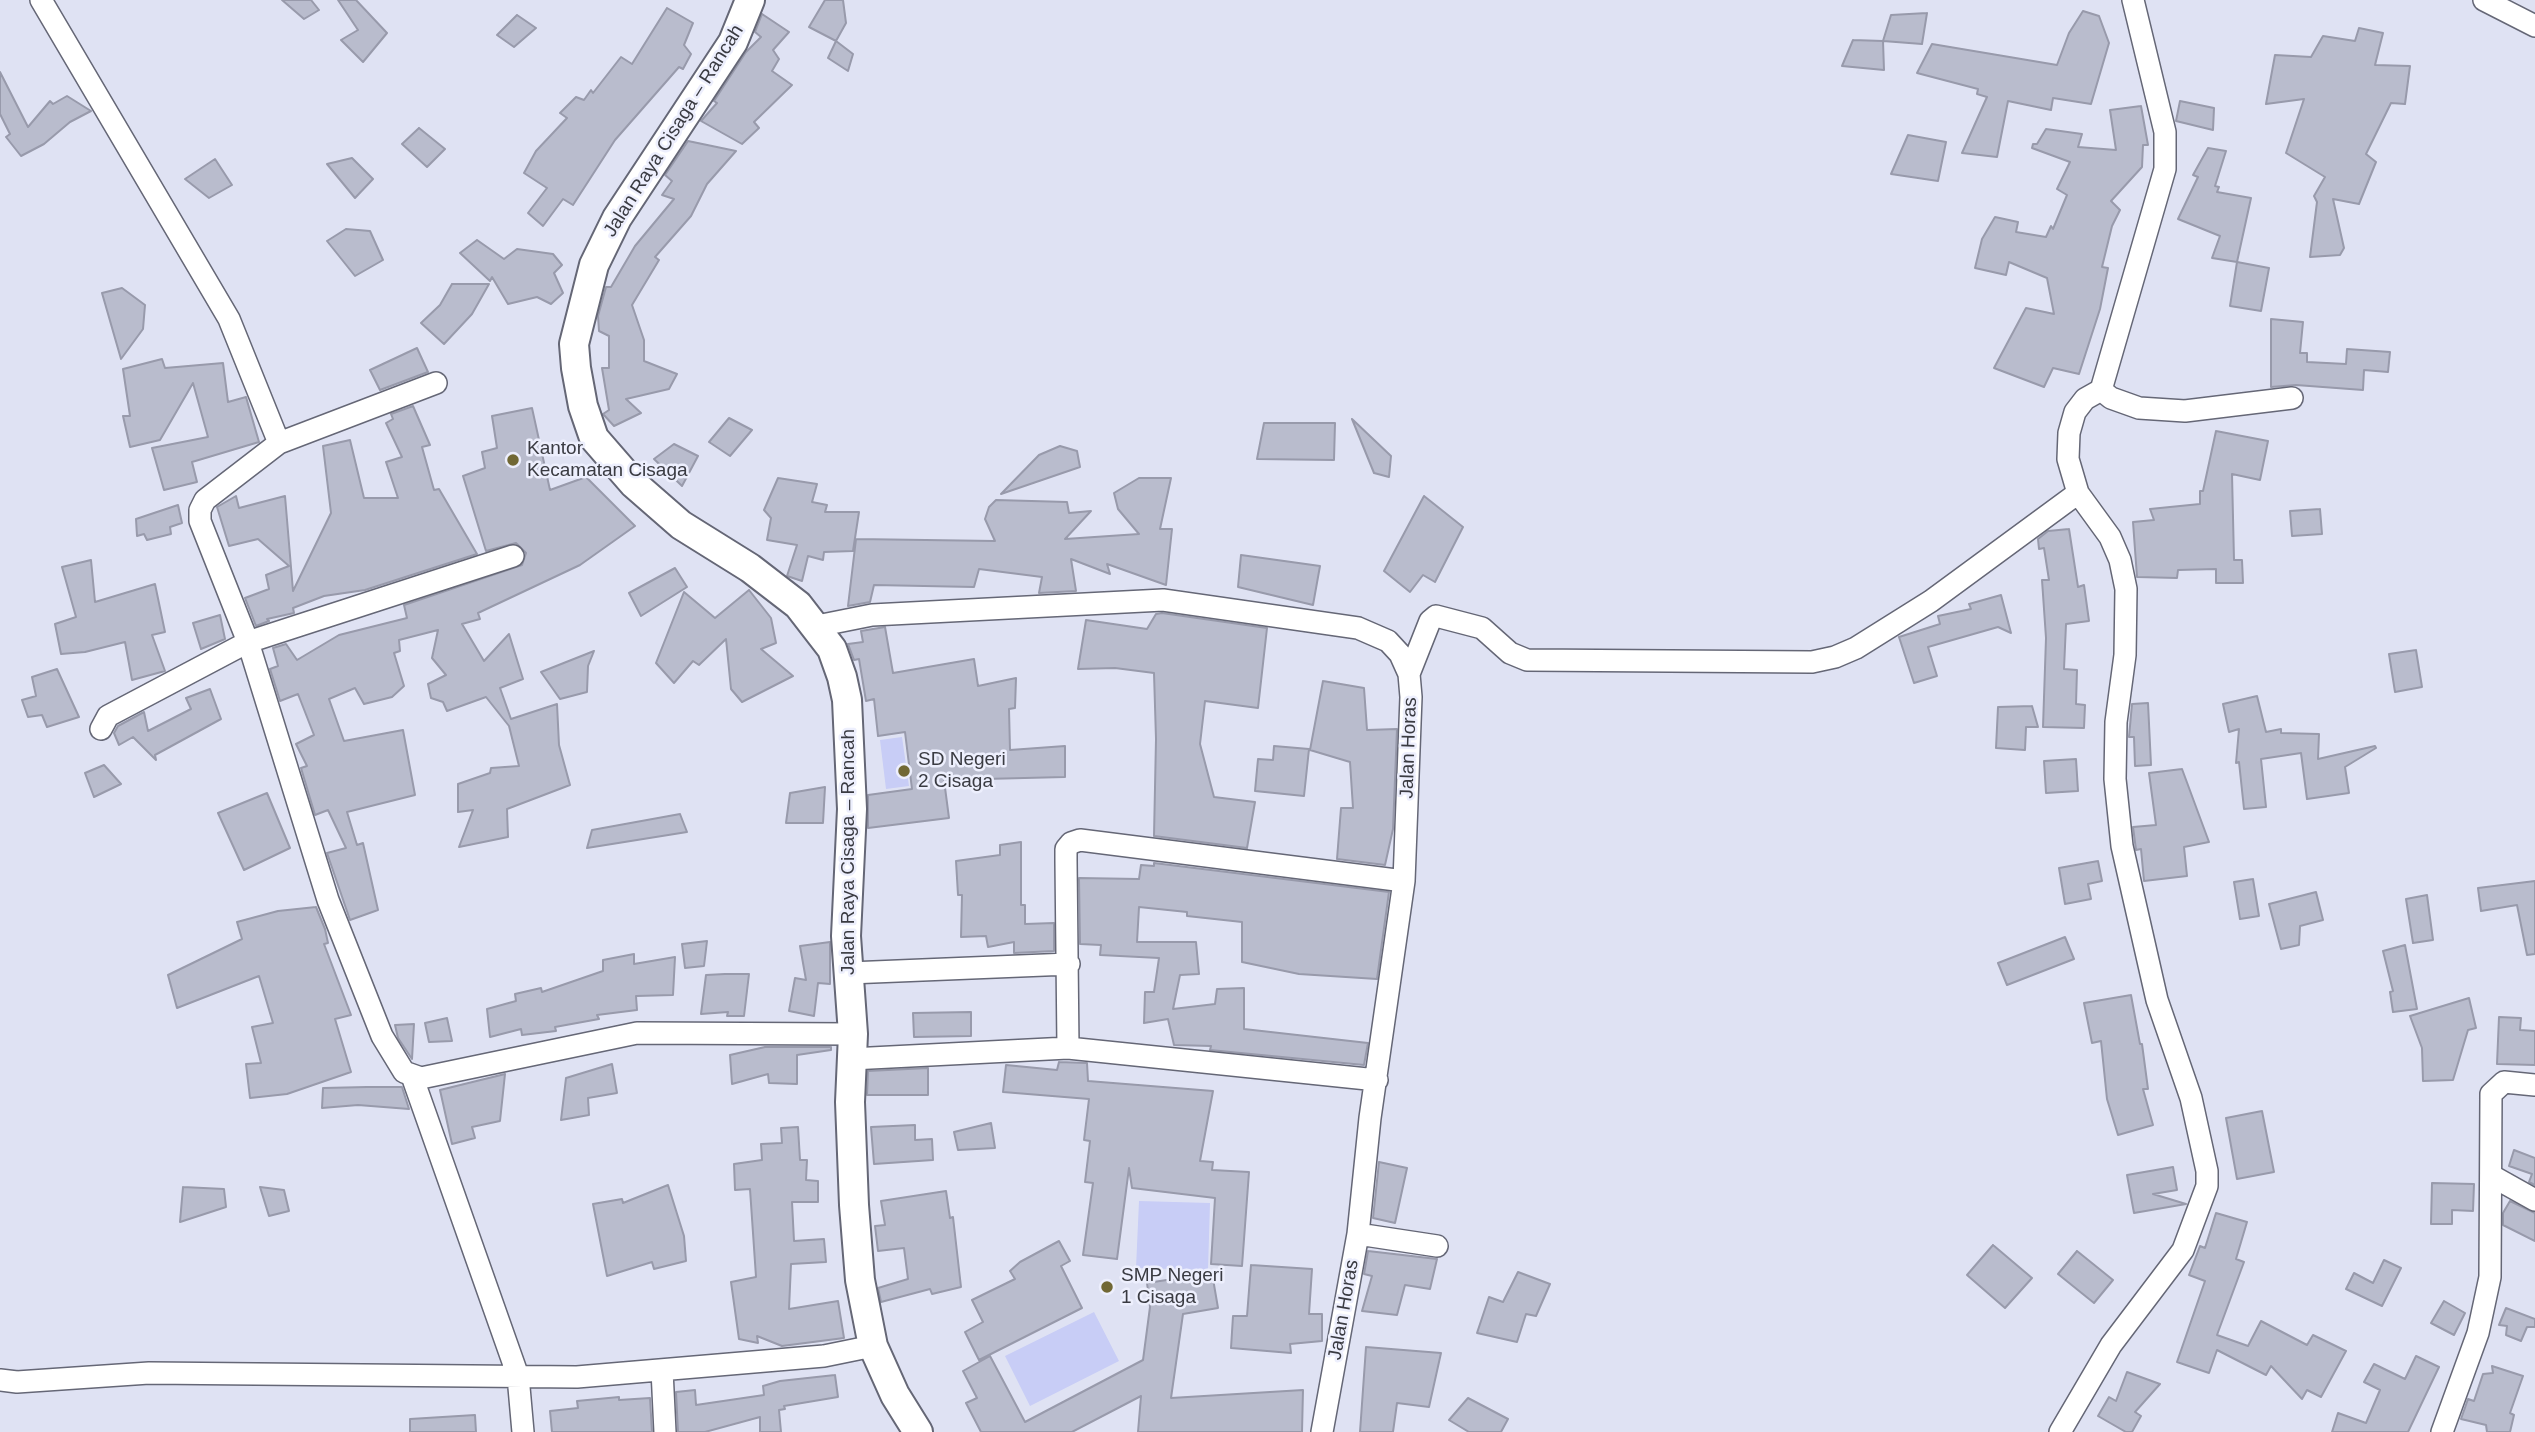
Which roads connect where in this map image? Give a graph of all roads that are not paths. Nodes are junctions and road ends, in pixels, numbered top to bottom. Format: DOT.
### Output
graph roads {
  1 [pos="41,0"];
  2 [pos="750,0"];
  3 [pos="2133,0"];
  4 [pos="2484,0"];
  5 [pos="2535,26"];
  6 [pos="436,383"];
  7 [pos="2101,390"];
  8 [pos="2292,398"];
  9 [pos="279,443"];
  10 [pos="2078,494"];
  11 [pos="513,556"];
  12 [pos="817,626"];
  13 [pos="248,642"];
  14 [pos="1409,674"];
  15 [pos="101,729"];
  16 [pos="1404,881"];
  17 [pos="1069,964"];
  18 [pos="849,973"];
  19 [pos="852,1047"];
  20 [pos="1068,1048"];
  21 [pos="412,1076"];
  22 [pos="1377,1080"];
  23 [pos="2535,1085"];
  24 [pos="2492,1176"];
  25 [pos="2535,1200"];
  26 [pos="1358,1234"];
  27 [pos="1437,1246"];
  28 [pos="873,1346"];
  29 [pos="662,1370"];
  30 [pos="518,1376"];
  31 [pos="0,1380"];
  32 [pos="912,1430"];
  33 [pos="523,1432"];
  34 [pos="666,1432"];
  35 [pos="1322,1432"];
  36 [pos="2060,1432"];
  37 [pos="2442,1432"];
  1 -- 9 [label="street"];
  2 -- 12 [label="main road, Jalan Raya Cisaga – Rancah"];
  3 -- 7 [label="street"];
  4 -- 5 [label="street"];
  6 -- 9 [label="street"];
  7 -- 8 [label="street"];
  7 -- 10 [label="street"];
  9 -- 13 [label="street"];
  10 -- 14 [label="street"];
  10 -- 36 [label="street"];
  11 -- 13 [label="street"];
  12 -- 14 [label="street, Jalan Horas"];
  12 -- 18 [label="main road, Jalan Raya Cisaga – Rancah"];
  13 -- 15 [label="street"];
  13 -- 21 [label="street"];
  14 -- 16 [label="street, Jalan Horas"];
  16 -- 17 [label="street"];
  16 -- 22 [label="street, Jalan Horas"];
  17 -- 18 [label="street"];
  17 -- 20 [label="street"];
  18 -- 19 [label="main road, Jalan Raya Cisaga – Rancah"];
  19 -- 20 [label="street"];
  19 -- 21 [label="street"];
  19 -- 28 [label="main road, Jalan Raya Cisaga – Rancah"];
  20 -- 22 [label="street"];
  21 -- 30 [label="street"];
  22 -- 26 [label="street, Jalan Horas"];
  23 -- 24 [label="street"];
  24 -- 25 [label="street"];
  24 -- 37 [label="street"];
  26 -- 27 [label="street"];
  26 -- 35 [label="street, Jalan Horas"];
  28 -- 29 [label="street"];
  28 -- 32 [label="main road, Jalan Raya Cisaga – Rancah"];
  29 -- 30 [label="street"];
  29 -- 34 [label="street"];
  30 -- 31 [label="street"];
  30 -- 33 [label="street"];
}
